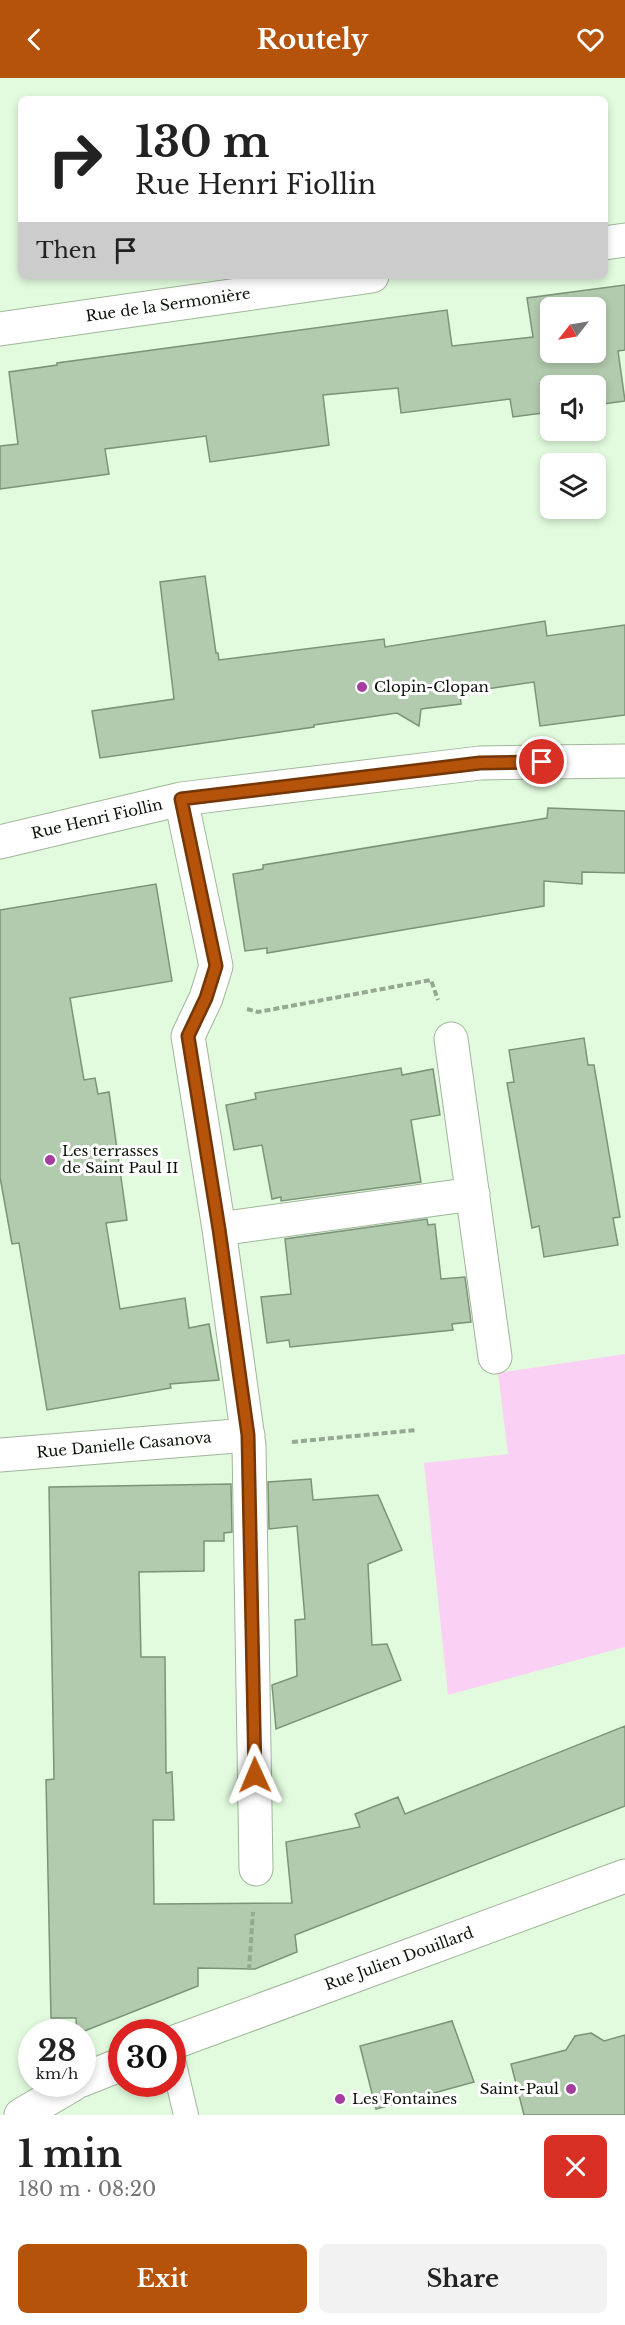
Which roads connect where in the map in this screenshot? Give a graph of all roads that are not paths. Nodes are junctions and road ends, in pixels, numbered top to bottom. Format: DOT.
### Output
graph roads {
  1 [pos="625,240"];
  2 [pos="608,242"];
  3 [pos="351,279"];
  4 [pos="0,329"];
  5 [pos="625,761"];
  6 [pos="181,799"];
  7 [pos="0,842"];
  8 [pos="451,1039"];
  9 [pos="473,1194"];
  10 [pos="219,1229"];
  11 [pos="495,1357"];
  12 [pos="249,1441"];
  13 [pos="0,1455"];
  14 [pos="256,1869"];
  15 [pos="625,1876"];
  16 [pos="186,2038"];
  17 [pos="52,2097"];
  18 [pos="182,2097"];
  19 [pos="21,2115"];
  20 [pos="186,2115"];
  1 -- 2 [label="street"];
  3 -- 4 [label="street, Rue de la Sermonière"];
  5 -- 6 [label="street, Rue Henri Fiollin"];
  6 -- 7 [label="street, Rue Henri Fiollin"];
  6 -- 10 [label="street"];
  8 -- 9 [label="street"];
  9 -- 10 [label="street"];
  9 -- 11 [label="street"];
  10 -- 12 [label="street"];
  12 -- 13 [label="street, Rue Danielle Casanova"];
  12 -- 14 [label="street"];
  15 -- 16 [label="street, Rue Julien Douillard"];
  17 -- 19 [label="street"];
  18 -- 20 [label="lane"];
}
